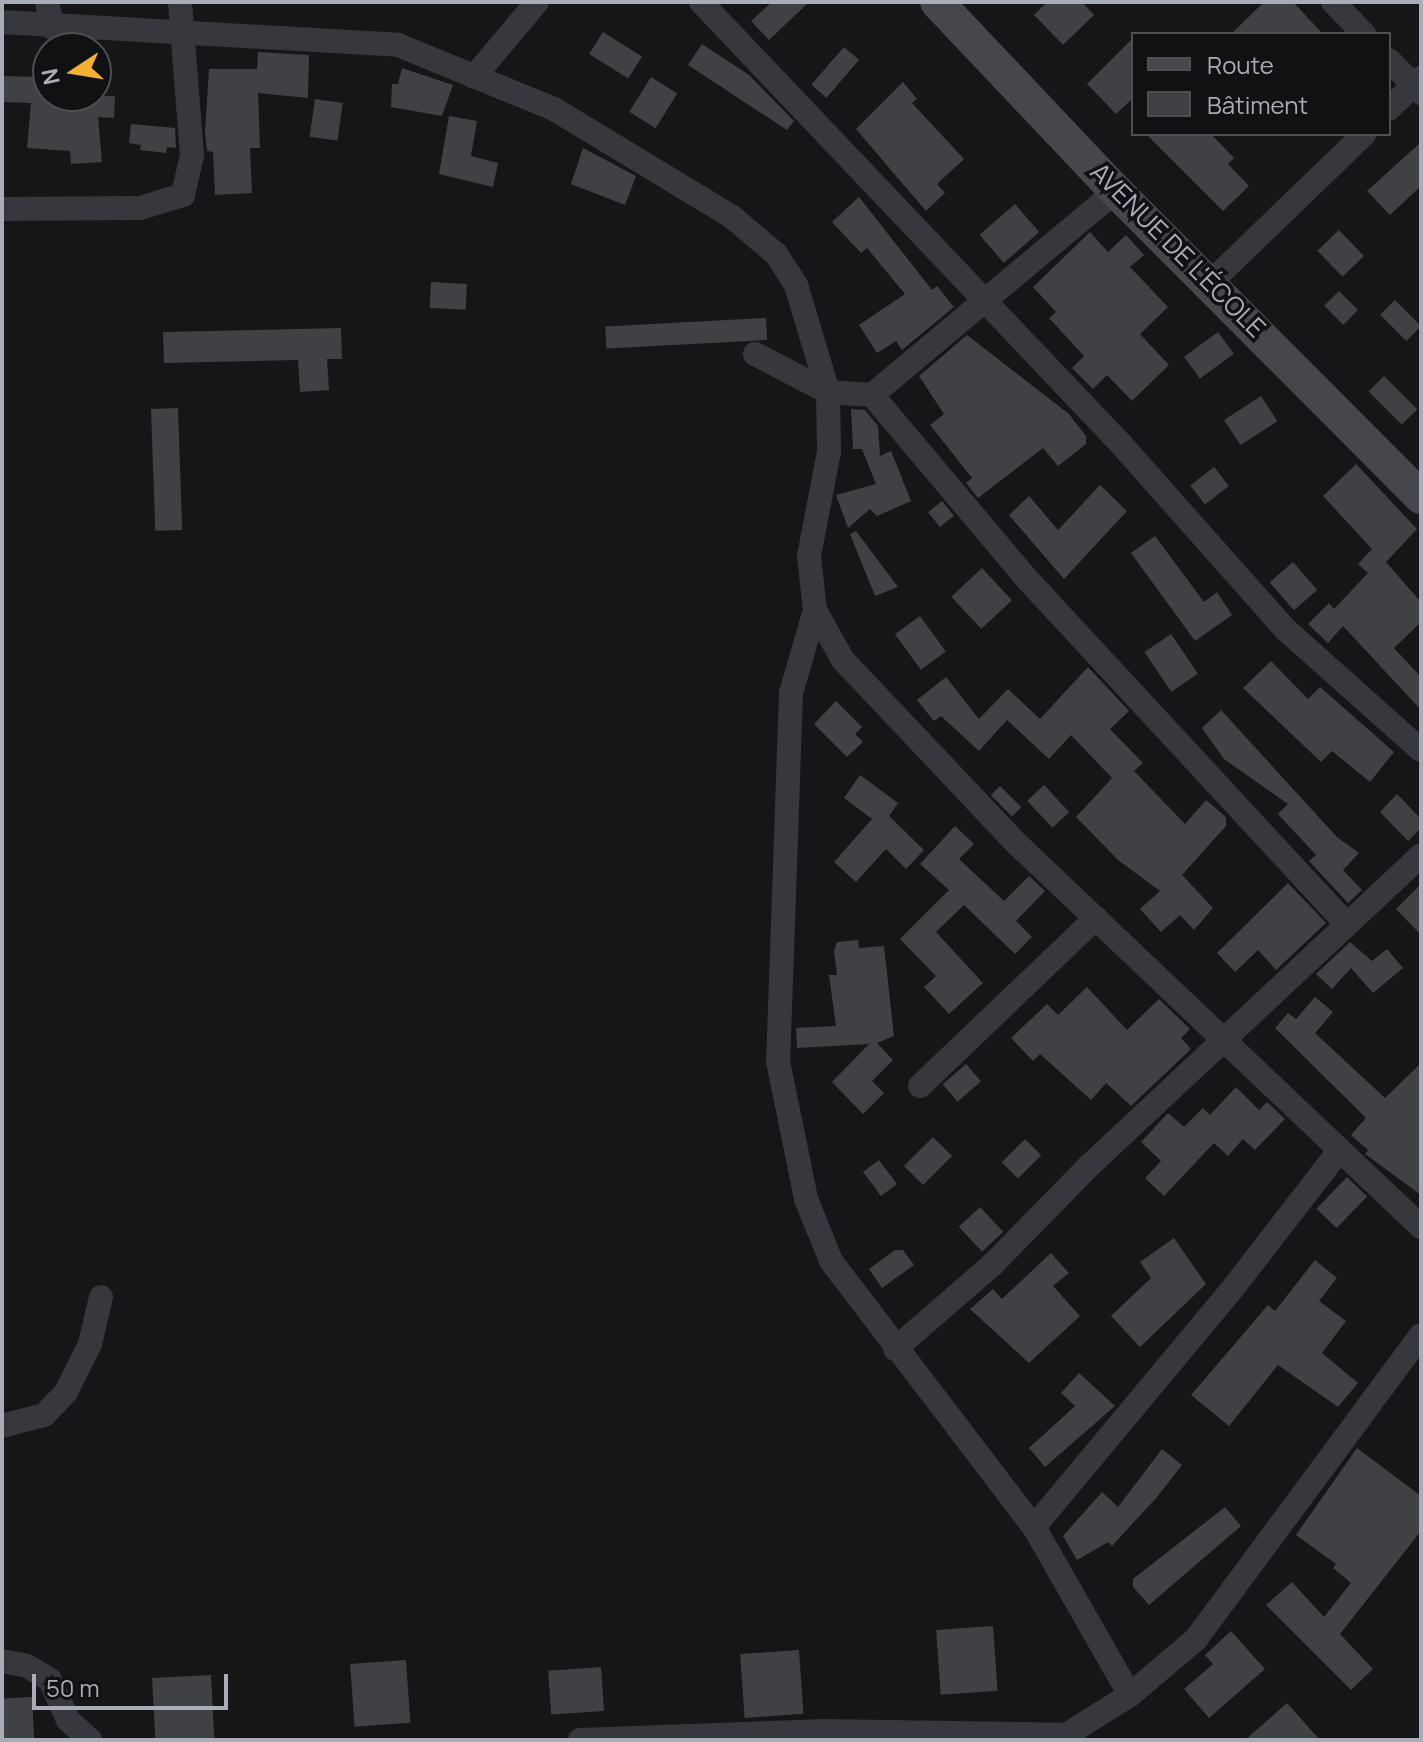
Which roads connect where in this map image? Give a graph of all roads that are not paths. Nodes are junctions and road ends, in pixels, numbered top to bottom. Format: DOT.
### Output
graph roads {
  1 [pos="47,2"];
  2 [pos="180,2"];
  3 [pos="537,2"];
  4 [pos="701,2"];
  5 [pos="937,2"];
  6 [pos="1333,2"];
  7 [pos="2,22"];
  8 [pos="53,28"];
  9 [pos="1362,32"];
  10 [pos="185,36"];
  11 [pos="1391,62"];
  12 [pos="474,77"];
  13 [pos="1419,85"];
  14 [pos="1391,107"];
  15 [pos="1362,136"];
  16 [pos="1116,191"];
  17 [pos="2,209"];
  18 [pos="1211,282"];
  19 [pos="987,302"];
  20 [pos="755,354"];
  21 [pos="828,392"];
  22 [pos="872,395"];
  23 [pos="1421,497"];
  24 [pos="815,610"];
  25 [pos="1421,750"];
  26 [pos="1421,855"];
  27 [pos="1096,918"];
  28 [pos="1346,923"];
  29 [pos="1221,1041"];
  30 [pos="920,1086"];
  31 [pos="1339,1151"];
  32 [pos="1421,1227"];
  33 [pos="101,1297"];
  34 [pos="1421,1335"];
  35 [pos="895,1349"];
  36 [pos="2,1426"];
  37 [pos="1034,1527"];
  38 [pos="2,1661"];
  39 [pos="1130,1695"];
  40 [pos="1061,1738"];
  41 [pos="90,1740"];
  42 [pos="580,1740"];
  1 -- 8 [label="street"];
  2 -- 10 [label="street"];
  3 -- 12 [label="street"];
  4 -- 19 [label="street"];
  5 -- 16 [label="street, AVENUE DE L'ÉCOLE"];
  6 -- 9 [label="street"];
  7 -- 8 [label="street"];
  8 -- 10 [label="street"];
  10 -- 12 [label="street"];
  10 -- 17 [label="street"];
  11 -- 13 [label="street"];
  12 -- 21 [label="street"];
  13 -- 14 [label="street"];
  15 -- 18 [label="street"];
  16 -- 18 [label="street, AVENUE DE L'ÉCOLE"];
  16 -- 19 [label="street"];
  18 -- 23 [label="street, AVENUE DE L'ÉCOLE"];
  19 -- 22 [label="street"];
  19 -- 25 [label="street"];
  20 -- 21 [label="street"];
  21 -- 22 [label="street"];
  21 -- 24 [label="street"];
  22 -- 28 [label="street"];
  24 -- 27 [label="street"];
  24 -- 35 [label="street"];
  26 -- 28 [label="street"];
  27 -- 29 [label="street"];
  27 -- 30 [label="street"];
  28 -- 29 [label="street"];
  29 -- 31 [label="street"];
  29 -- 35 [label="street"];
  31 -- 32 [label="street"];
  31 -- 37 [label="street"];
  33 -- 36 [label="street"];
  34 -- 39 [label="street"];
  35 -- 37 [label="street"];
  37 -- 39 [label="street"];
  38 -- 41 [label="street"];
  39 -- 40 [label="street"];
  40 -- 42 [label="street"];
}
